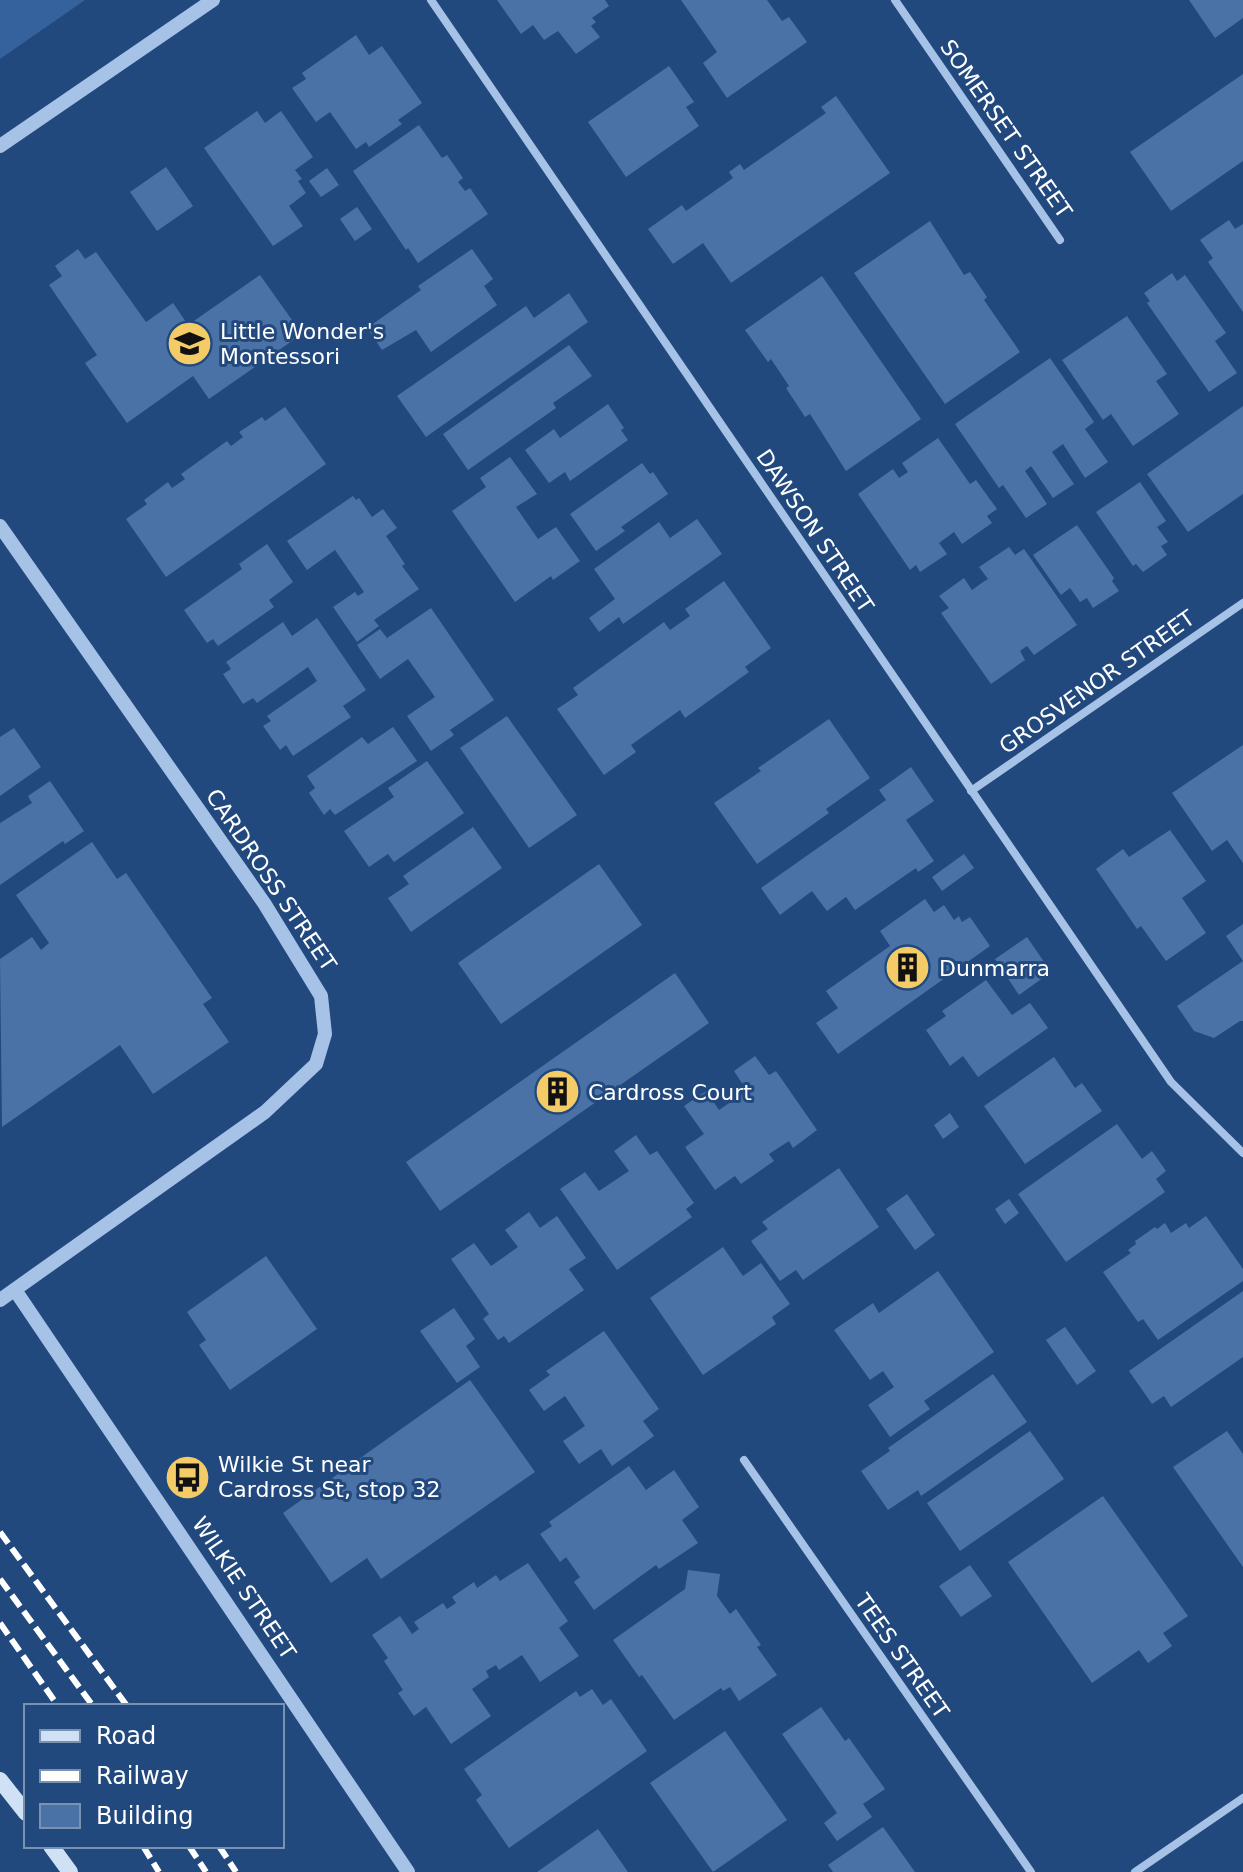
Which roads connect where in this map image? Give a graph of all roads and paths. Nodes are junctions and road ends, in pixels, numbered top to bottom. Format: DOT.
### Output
graph roads {
  1 [pos="213,0"];
  2 [pos="431,0"];
  3 [pos="895,0"];
  4 [pos="0,146"];
  5 [pos="1060,240"];
  6 [pos="0,526"];
  7 [pos="1243,603"];
  8 [pos="971,791"];
  9 [pos="1243,1153"];
  10 [pos="15,1290"];
  11 [pos="0,1300"];
  12 [pos="744,1460"];
  13 [pos="0,1780"];
  14 [pos="1243,1798"];
  15 [pos="24,1810"];
  16 [pos="52,1848"];
  17 [pos="70,1872"];
  18 [pos="408,1872"];
  19 [pos="1031,1872"];
  20 [pos="1135,1872"];
  1 -- 4 [label="street"];
  2 -- 8 [label="street, DAWSON STREET"];
  3 -- 5 [label="street, SOMERSET STREET"];
  6 -- 10 [label="street, CARDROSS STREET"];
  7 -- 8 [label="street, GROSVENOR STREET"];
  8 -- 9 [label="street, DAWSON STREET"];
  10 -- 11 [label="street, CARDROSS STREET"];
  10 -- 18 [label="street, WILKIE STREET"];
  12 -- 19 [label="street, TEES STREET"];
  13 -- 15 [label="main road"];
  14 -- 20 [label="street"];
  16 -- 17 [label="main road"];
}
